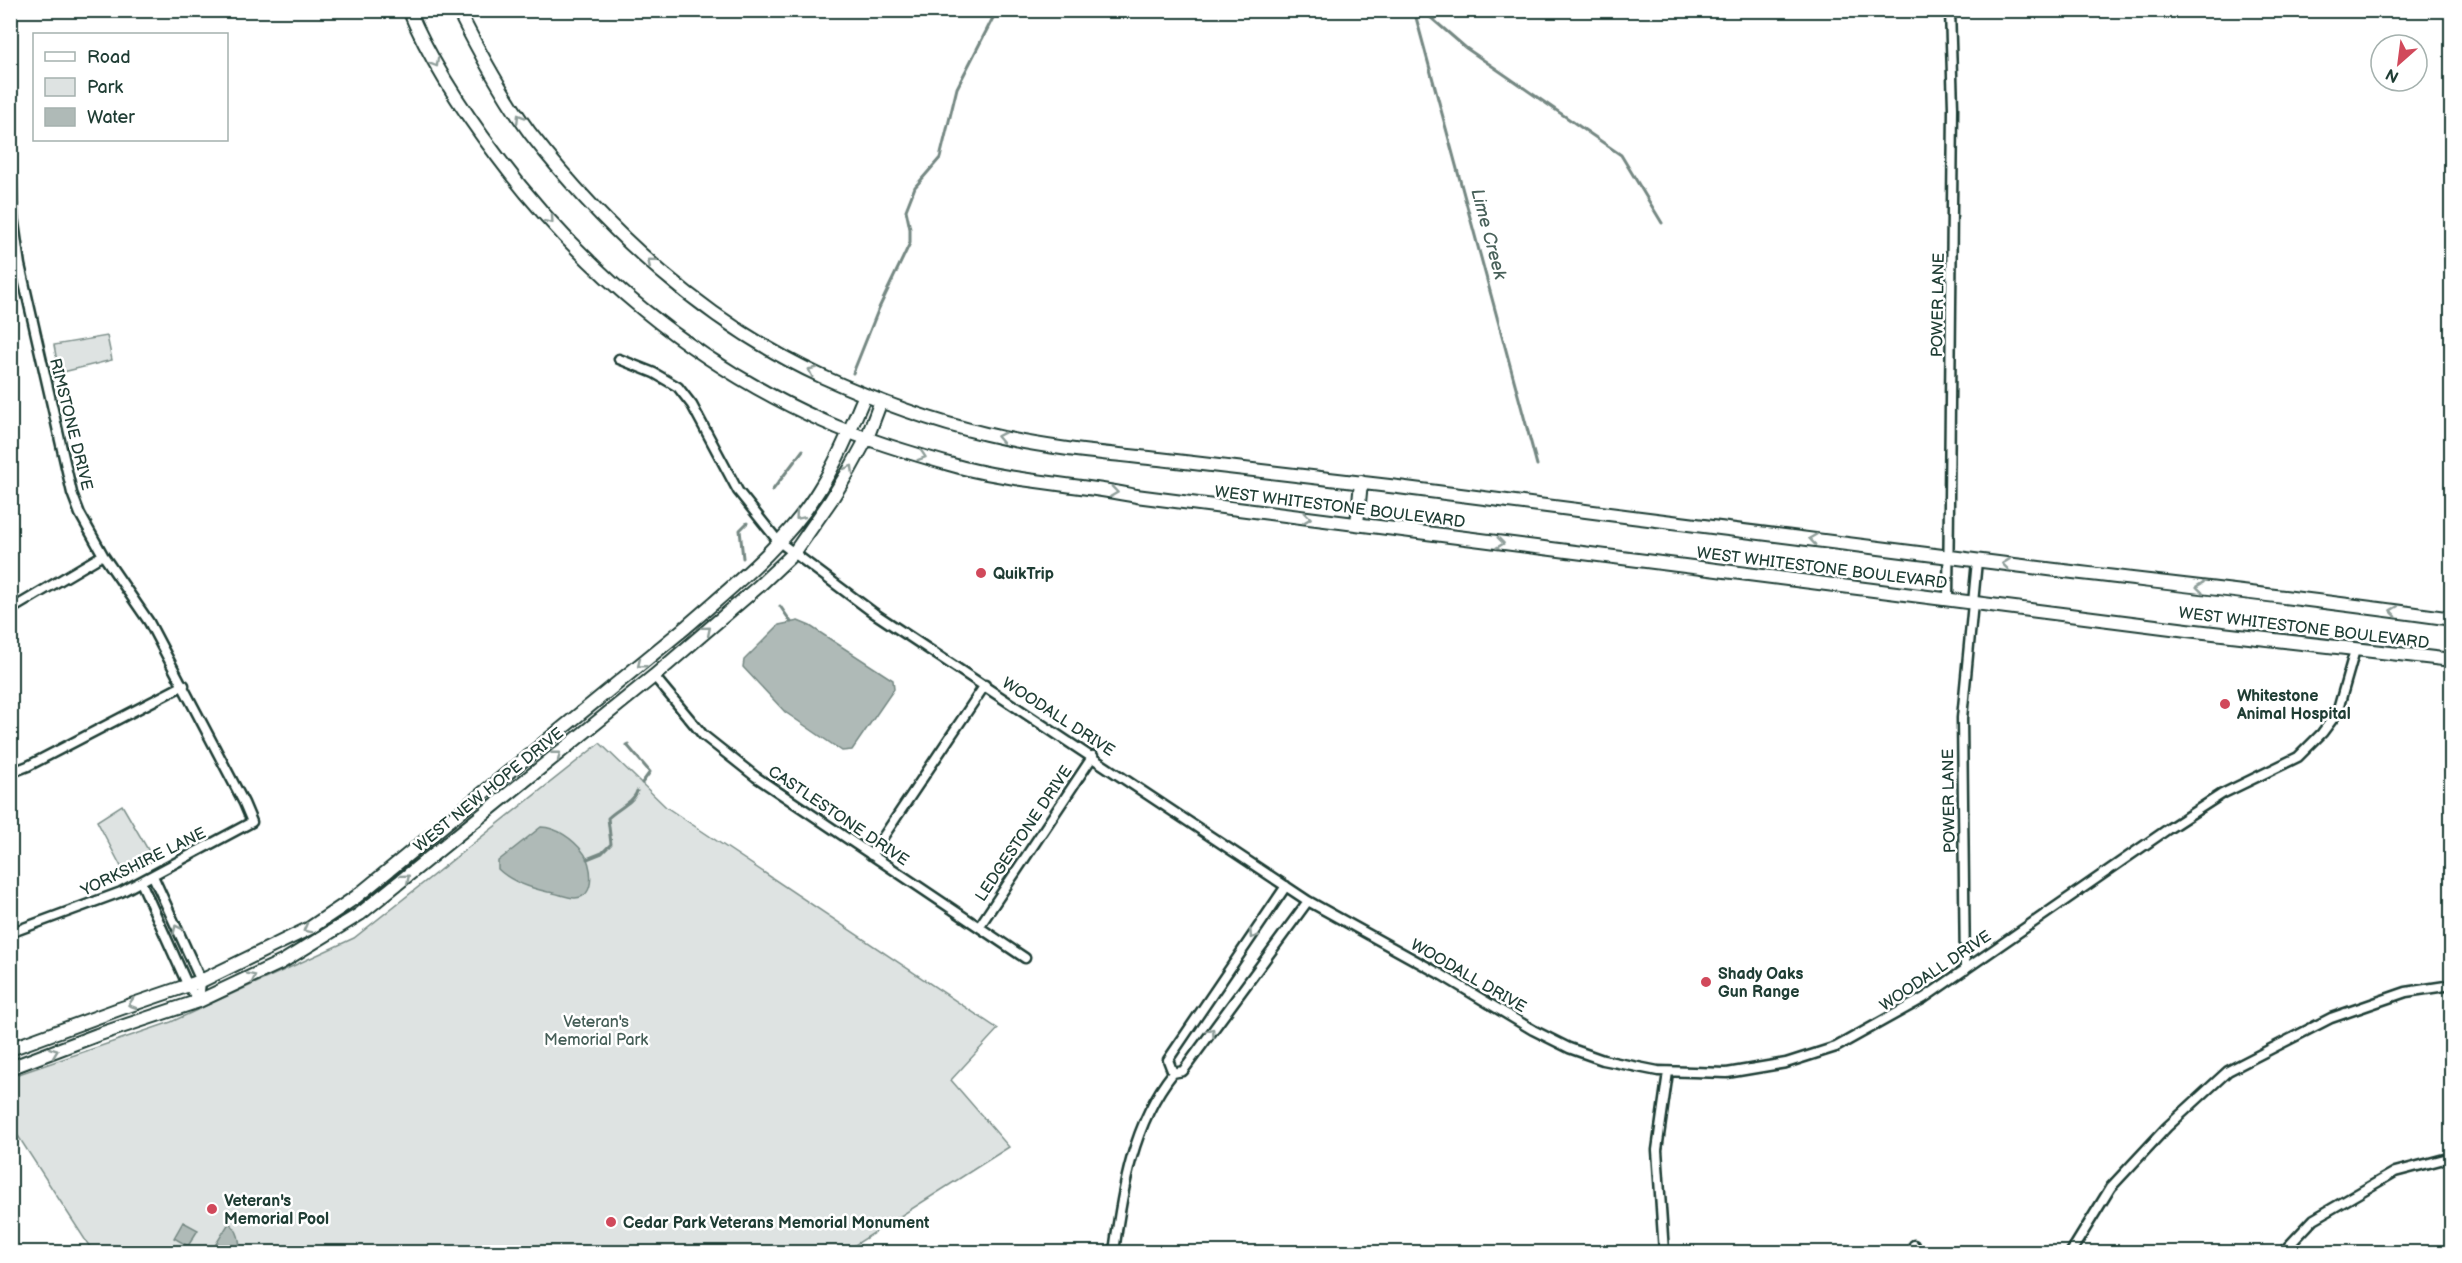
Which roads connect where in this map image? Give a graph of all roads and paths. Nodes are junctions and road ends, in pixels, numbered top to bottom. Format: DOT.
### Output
graph roads {
  1 [pos="409,10"];
  2 [pos="458,10"];
  3 [pos="1950,10"];
  4 [pos="10,134"];
  5 [pos="12,216"];
  6 [pos="619,359"];
  7 [pos="865,395"];
  8 [pos="881,401"];
  9 [pos="849,432"];
  10 [pos="867,438"];
  11 [pos="1360,482"];
  12 [pos="1357,524"];
  13 [pos="778,541"];
  14 [pos="794,553"];
  15 [pos="103,555"];
  16 [pos="1949,557"];
  17 [pos="1977,561"];
  18 [pos="1948,599"];
  19 [pos="1971,602"];
  20 [pos="10,610"];
  21 [pos="2451,619"];
  22 [pos="2355,650"];
  23 [pos="2451,660"];
  24 [pos="654,676"];
  25 [pos="985,685"];
  26 [pos="184,686"];
  27 [pos="1093,756"];
  28 [pos="10,772"];
  29 [pos="252,822"];
  30 [pos="871,855"];
  31 [pos="153,876"];
  32 [pos="141,882"];
  33 [pos="1286,886"];
  34 [pos="1308,901"];
  35 [pos="979,927"];
  36 [pos="10,933"];
  37 [pos="1025,958"];
  38 [pos="1965,970"];
  39 [pos="201,981"];
  40 [pos="2451,985"];
  41 [pos="188,986"];
  42 [pos="199,1001"];
  43 [pos="10,1049"];
  44 [pos="10,1068"];
  45 [pos="1668,1072"];
  46 [pos="1173,1073"];
  47 [pos="2451,1157"];
  48 [pos="1114,1252"];
  49 [pos="1664,1252"];
  50 [pos="2071,1252"];
  51 [pos="2283,1252"];
  1 -- 9 [label="main road, WEST WHITESTONE BOULEVARD, one-way"];
  7 -- 2 [label="main road, WEST WHITESTONE BOULEVARD, one-way"];
  3 -- 16 [label="street, POWER LANE"];
  4 -- 5 [label="street, RIMSTONE DRIVE"];
  5 -- 15 [label="street, RIMSTONE DRIVE"];
  6 -- 13 [label="street, WOODALL DRIVE"];
  7 -- 8 [label="main road, WEST WHITESTONE BOULEVARD"];
  7 -- 9 [label="main road, WEST NEW HOPE DRIVE"];
  8 -- 10 [label="main road, WEST NEW HOPE DRIVE"];
  11 -- 8 [label="main road, WEST WHITESTONE BOULEVARD, one-way"];
  9 -- 10 [label="main road, WEST WHITESTONE BOULEVARD"];
  9 -- 13 [label="main road, WEST NEW HOPE DRIVE, one-way"];
  10 -- 12 [label="main road, WEST WHITESTONE BOULEVARD, one-way"];
  14 -- 10 [label="main road, WEST NEW HOPE DRIVE, one-way"];
  11 -- 12 [label="main road"];
  16 -- 11 [label="main road, WEST WHITESTONE BOULEVARD, one-way"];
  12 -- 18 [label="main road, WEST WHITESTONE BOULEVARD, one-way"];
  13 -- 14 [label="street, WOODALL DRIVE"];
  13 -- 39 [label="main road, WEST NEW HOPE DRIVE, one-way"];
  24 -- 14 [label="main road, WEST NEW HOPE DRIVE, one-way"];
  14 -- 25 [label="street, WOODALL DRIVE"];
  15 -- 20 [label="street"];
  15 -- 26 [label="street, RIMSTONE DRIVE"];
  16 -- 17 [label="main road, WEST WHITESTONE BOULEVARD"];
  16 -- 18 [label="street, POWER LANE"];
  17 -- 19 [label="street, POWER LANE"];
  21 -- 17 [label="main road, WEST WHITESTONE BOULEVARD, one-way"];
  18 -- 19 [label="main road, WEST WHITESTONE BOULEVARD"];
  19 -- 22 [label="main road, WEST WHITESTONE BOULEVARD"];
  19 -- 38 [label="street, POWER LANE"];
  22 -- 23 [label="main road, WEST WHITESTONE BOULEVARD"];
  22 -- 38 [label="street, WOODALL DRIVE"];
  24 -- 30 [label="street, CASTLESTONE DRIVE"];
  42 -- 24 [label="main road, WEST NEW HOPE DRIVE, one-way"];
  25 -- 27 [label="street, WOODALL DRIVE"];
  25 -- 30 [label="street"];
  26 -- 28 [label="street"];
  26 -- 29 [label="street, RIMSTONE DRIVE"];
  27 -- 33 [label="street, WOODALL DRIVE"];
  27 -- 35 [label="street, LEDGESTONE DRIVE"];
  29 -- 31 [label="street, YORKSHIRE LANE"];
  30 -- 35 [label="street, CASTLESTONE DRIVE"];
  31 -- 32 [label="street, YORKSHIRE LANE"];
  39 -- 31 [label="street, one-way"];
  32 -- 36 [label="street, YORKSHIRE LANE"];
  32 -- 41 [label="street"];
  33 -- 34 [label="street, WOODALL DRIVE"];
  33 -- 46 [label="street, one-way"];
  34 -- 45 [label="street, WOODALL DRIVE"];
  46 -- 34 [label="street, one-way"];
  35 -- 37 [label="street, CASTLESTONE DRIVE"];
  38 -- 45 [label="street, WOODALL DRIVE"];
  39 -- 41 [label="main road, WEST NEW HOPE DRIVE"];
  39 -- 42 [label="street"];
  40 -- 50 [label="street"];
  41 -- 42 [label="street"];
  41 -- 43 [label="main road, WEST NEW HOPE DRIVE, one-way"];
  44 -- 42 [label="main road, WEST NEW HOPE DRIVE, one-way"];
  45 -- 49 [label="street"];
  46 -- 48 [label="street"];
  47 -- 51 [label="street"];
}
